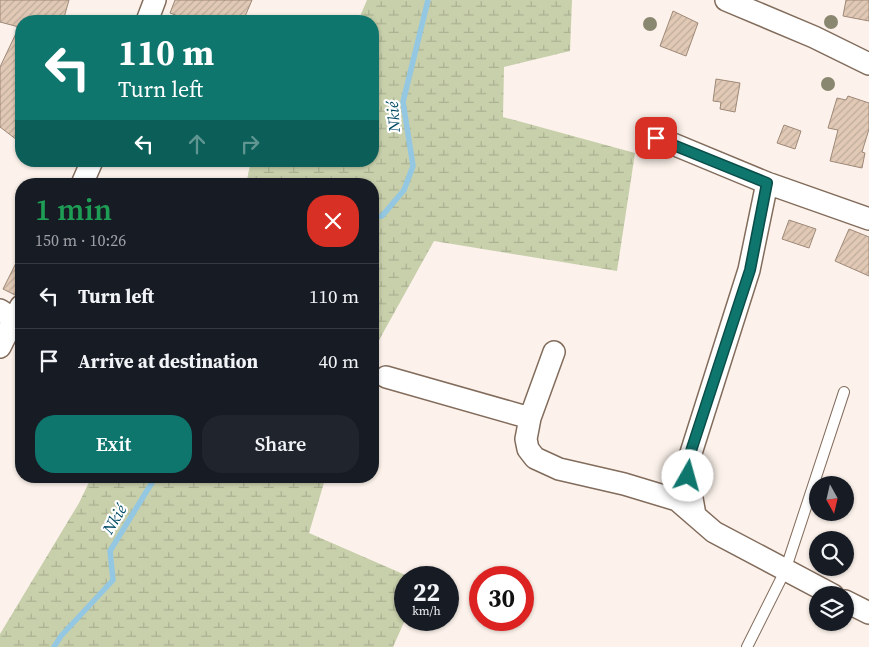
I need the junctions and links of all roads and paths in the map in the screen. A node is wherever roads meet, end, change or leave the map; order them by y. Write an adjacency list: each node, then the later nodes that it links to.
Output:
1 (155, 0): 3 (street)
2 (726, 0): 4 (street)
3 (149, 15)
4 (869, 64)
5 (656, 138): 6 (street)
6 (767, 183): 7 (street); 14 (street)
7 (869, 219)
8 (12, 312): 9 (street)
9 (0, 347)
10 (554, 352): 13 (street)
11 (386, 377): 13 (street)
12 (844, 392): 15 (lane)
13 (530, 418): 14 (street)
14 (695, 515): 15 (street)
15 (786, 571): 16 (street); 19 (lane)
16 (815, 586)
17 (854, 606): 18 (street)
18 (869, 613)
19 (747, 647)

